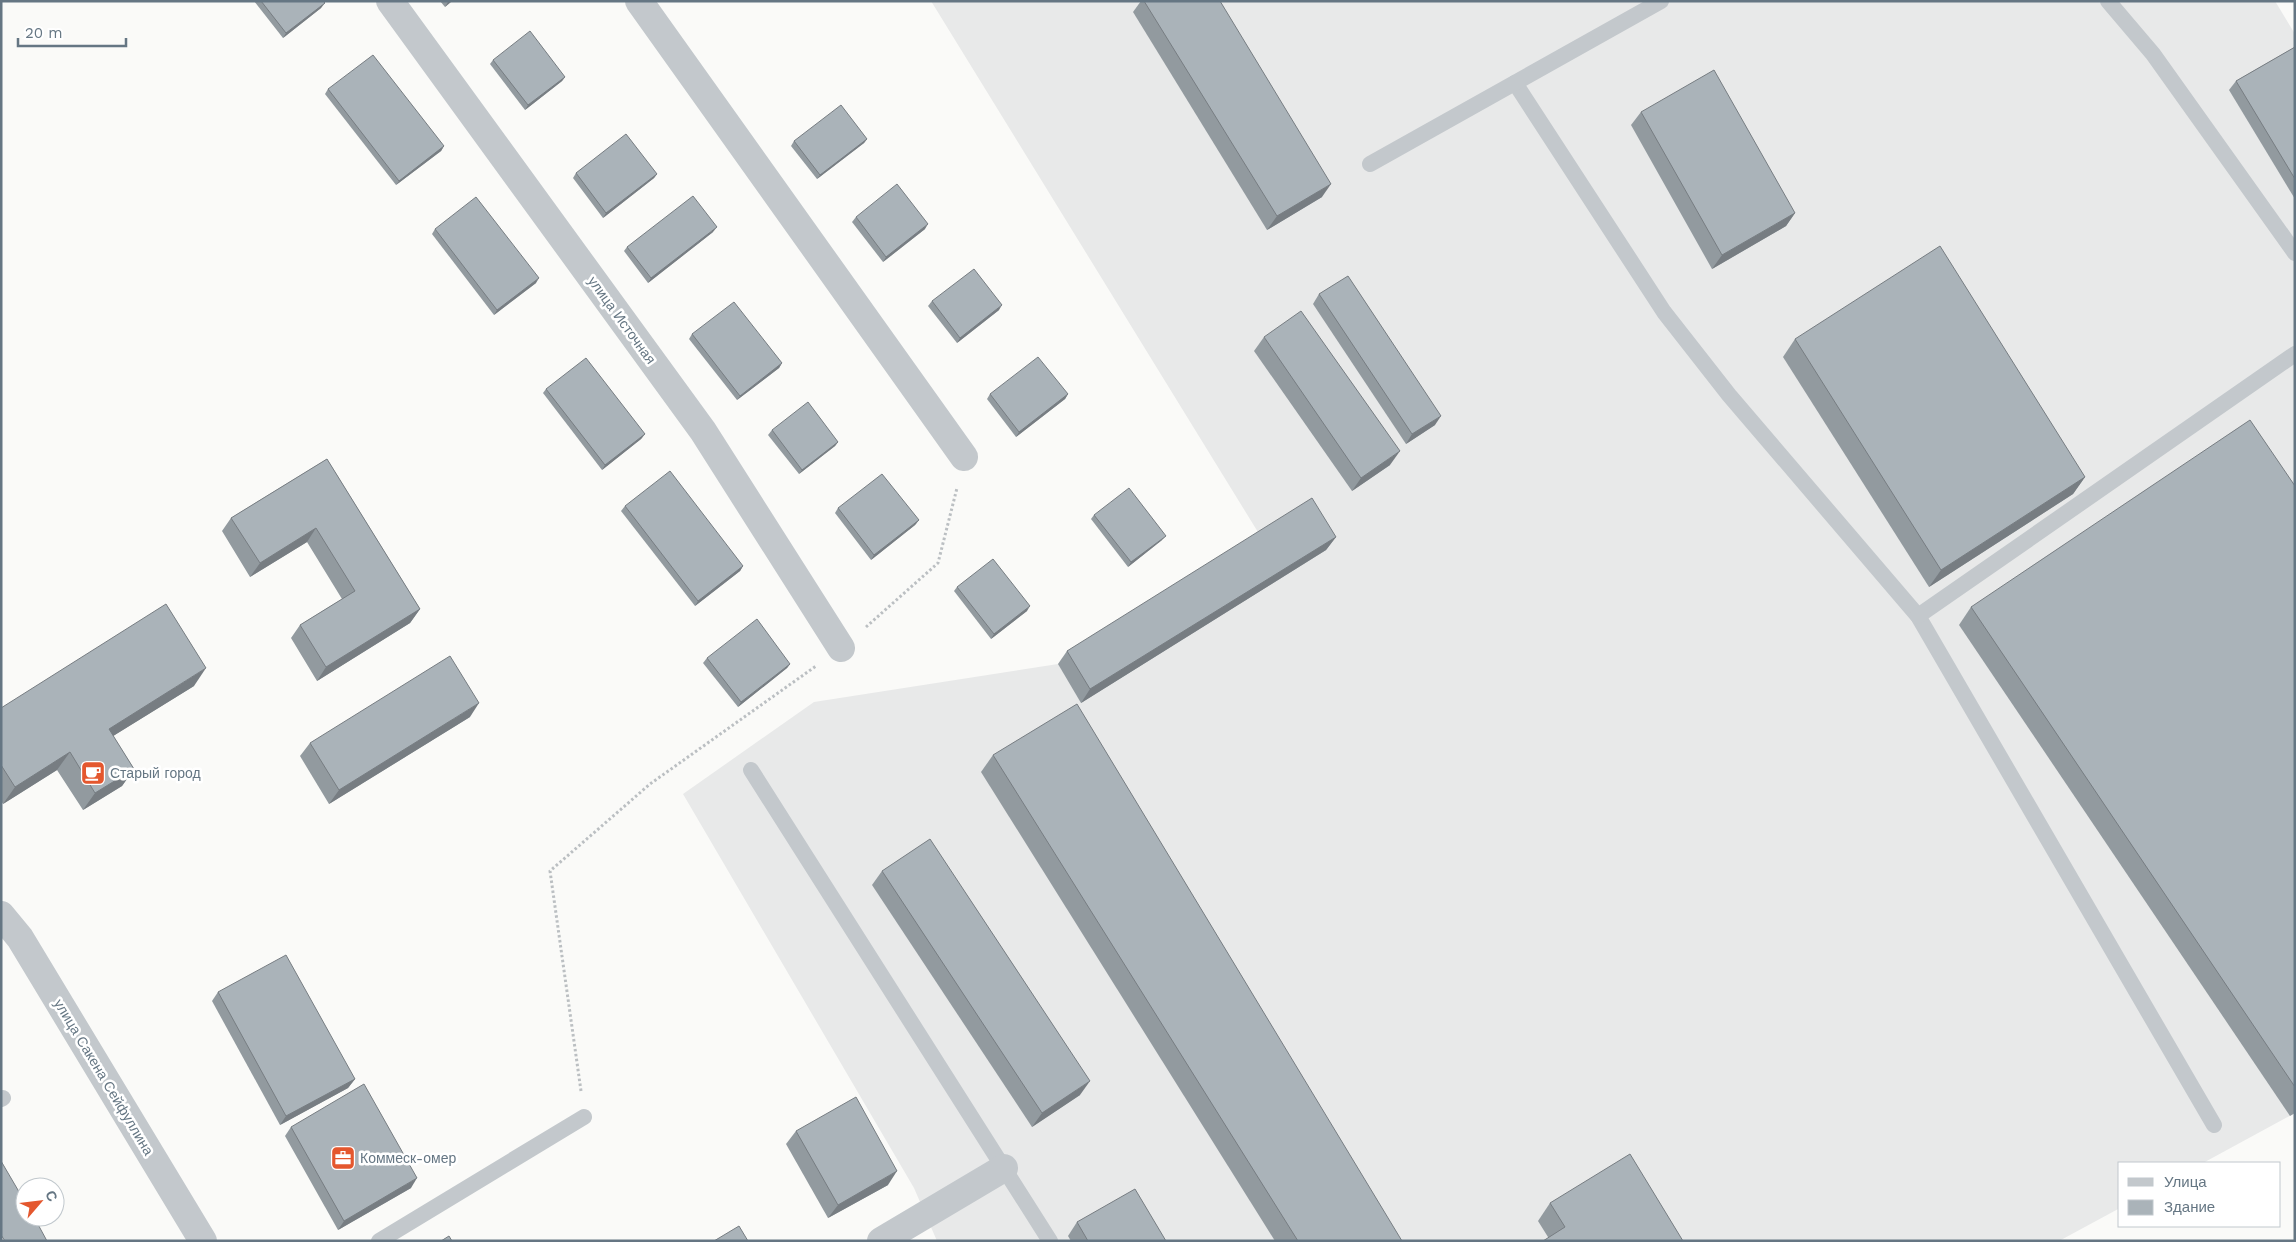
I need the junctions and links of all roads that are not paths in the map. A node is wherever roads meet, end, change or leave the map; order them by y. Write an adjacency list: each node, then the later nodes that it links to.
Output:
1 (390, 1): 11 (street, улица Источная)
2 (639, 1): 9 (street)
3 (1661, 1): 5 (lane)
4 (2108, 1): 7 (lane)
5 (1515, 83): 6 (lane); 10 (lane)
6 (1370, 164)
7 (2295, 253)
8 (2295, 354): 10 (lane)
9 (964, 457)
10 (1918, 616): 15 (lane)
11 (842, 648)
12 (751, 770): 16 (lane)
13 (1, 916): 17 (street, улица Сакена Сейфуллина)
14 (584, 1117): 18 (lane)
15 (2214, 1125)
16 (1004, 1168): 19 (street); 20 (lane)
17 (202, 1241)
18 (379, 1241)
19 (881, 1241)
20 (1050, 1241)

